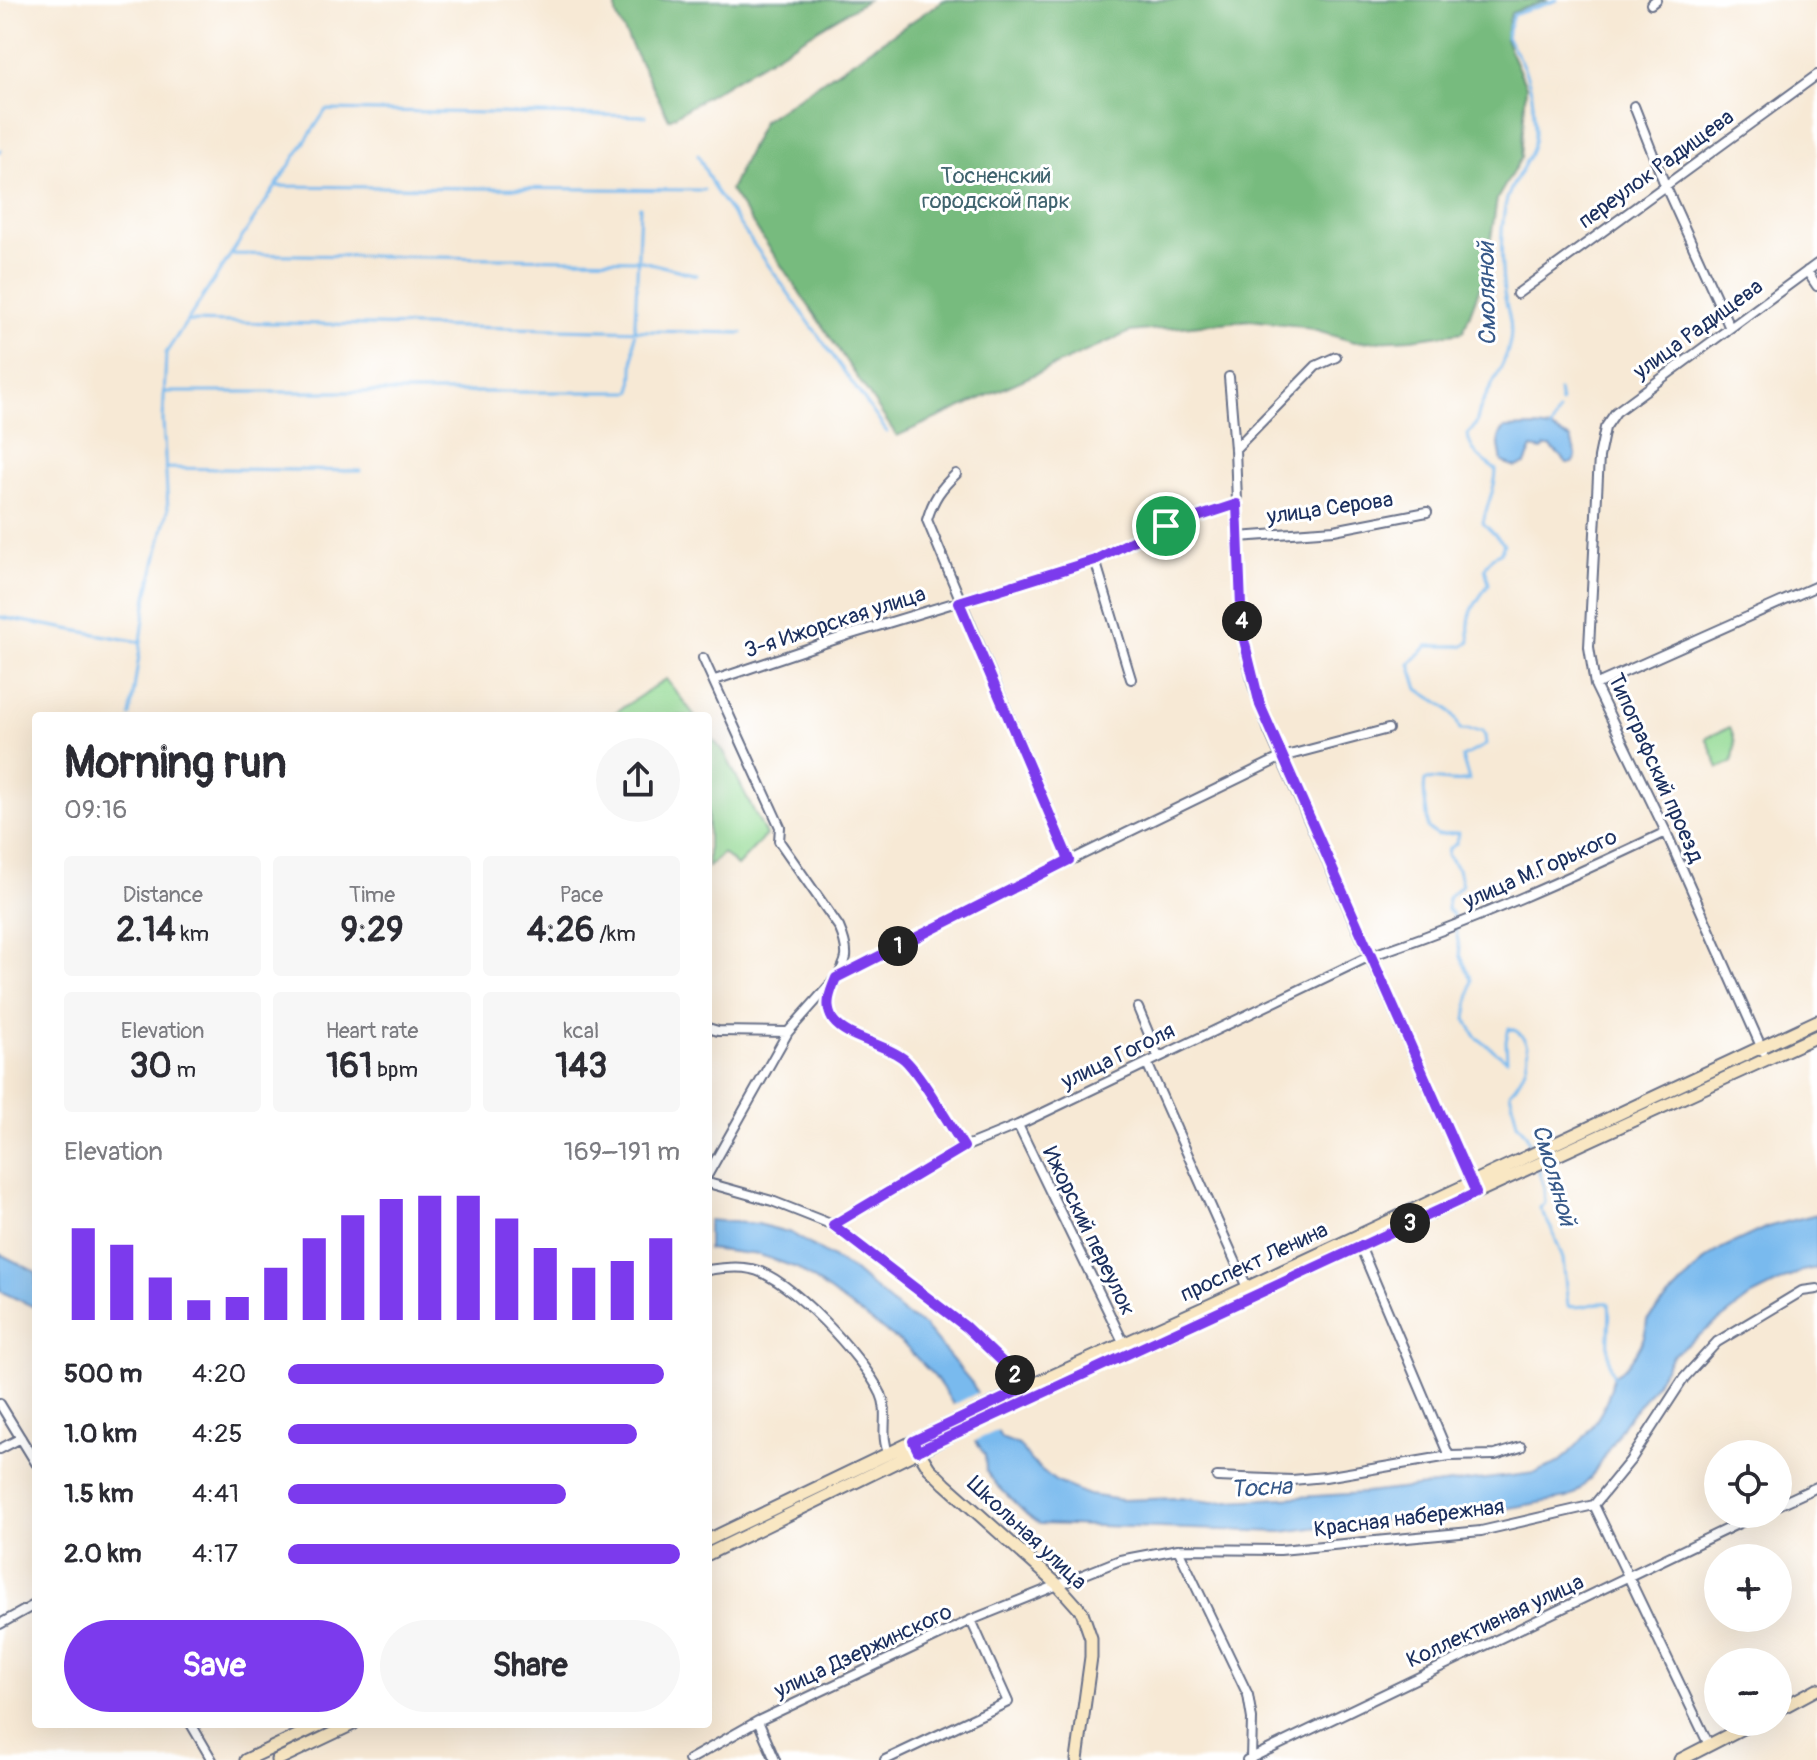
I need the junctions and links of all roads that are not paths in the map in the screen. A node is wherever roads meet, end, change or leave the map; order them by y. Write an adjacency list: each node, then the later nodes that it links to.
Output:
1 (1817, 75): 3 (street, переулок Радищева)
2 (1634, 106): 3 (street)
3 (1665, 185): 7 (street, переулок Радищева); 8 (street)
4 (1817, 264): 5 (street, улица Радищева)
5 (1807, 271): 6 (street); 8 (street, улица Радищева)
6 (1817, 286)
7 (1517, 294)
8 (1730, 328): 11 (street, улица Радищева)
9 (1336, 357): 12 (street)
10 (1229, 377): 12 (street)
11 (1605, 428): 23 (street, Типографский проезд)
12 (1235, 449): 14 (street)
13 (956, 474): 19 (street)
14 (1237, 504): 16 (street); 17 (street, 3-я Ижорская улица)
15 (1427, 512): 16 (street, улица Серова)
16 (1238, 537): 25 (street)
17 (1095, 560): 19 (street, 3-я Ижорская улица); 21 (street)
18 (1817, 586): 23 (street)
19 (959, 602): 22 (street, 3-я Ижорская улица); 27 (street)
20 (703, 658): 22 (street)
21 (1131, 679)
22 (715, 680): 30 (street)
23 (1595, 685): 26 (street, Типографский проезд)
24 (1388, 729): 25 (street)
25 (1282, 757): 27 (street); 29 (street)
26 (1666, 832): 28 (street, улица М.Горького); 36 (street, Типографский проезд)
27 (1069, 860): 30 (street)
28 (1428, 937): 29 (street, улица Гоголя)
29 (1370, 956): 37 (street, улица Гоголя); 45 (street)
30 (836, 978): 34 (street); 42 (street)
31 (1138, 1008): 37 (street)
32 (1817, 1021): 36 (main road, проспект Ленина)
33 (712, 1029): 34 (street)
34 (788, 1032): 43 (street)
35 (1817, 1036): 38 (main road, проспект Ленина)
36 (1762, 1047): 38 (street, Типографский проезд); 41 (main road, проспект Ленина)
37 (1158, 1056): 39 (street, улица Гоголя)
38 (1767, 1059): 41 (main road, проспект Ленина)
39 (1147, 1063): 40 (street, улица Гоголя); 50 (street)
40 (1018, 1125): 42 (street, улица Гоголя); 51 (street, Ижорский переулок)
41 (1566, 1146): 45 (main road, проспект Ленина)
42 (964, 1147): 46 (street, улица Гоголя)
43 (712, 1167)
44 (712, 1184): 46 (street)
45 (1473, 1188): 47 (main road, проспект Ленина); 50 (main road, проспект Ленина)
46 (833, 1225): 52 (street)
47 (1360, 1246): 50 (main road, проспект Ленина); 61 (street)
48 (712, 1270): 59 (street)
49 (1817, 1289): 65 (street)
50 (1249, 1292): 51 (main road, проспект Ленина)
51 (1126, 1348): 52 (main road, проспект Ленина); 53 (main road, проспект Ленина)
52 (1025, 1388): 53 (main road, проспект Ленина)
53 (1013, 1399): 56 (main road, проспект Ленина)
54 (0, 1404): 55 (street)
55 (21, 1438): 58 (street); 60 (street)
56 (916, 1446): 59 (main road, проспект Ленина); 69 (main road, проспект Ленина); 71 (main road, Школьная улица)
57 (1521, 1447): 61 (street)
58 (0, 1449)
59 (889, 1454): 67 (main road, проспект Ленина)
60 (32, 1455)
61 (1449, 1456): 62 (street)
62 (1217, 1477)
63 (1817, 1487): 64 (street)
64 (1792, 1499)
65 (1594, 1505): 68 (street, Красная набережная); 70 (street)
66 (1728, 1528): 70 (street, Коллективная улица)
67 (712, 1538)
68 (1178, 1549): 71 (street, Красная набережная); 84 (street)
69 (712, 1552)
70 (1629, 1578): 82 (street); 84 (street, Коллективная улица)
71 (1058, 1585): 73 (street, улица Дзержинского); 91 (main road, Школьная улица)
72 (32, 1606): 74 (street)
73 (971, 1620): 77 (street, улица Дзержинского); 90 (street)
74 (0, 1624)
75 (1817, 1689): 76 (main road)
76 (1792, 1702)
77 (758, 1721): 83 (street, улица Дзержинского); 89 (street)
78 (193, 1728): 85 (street)
79 (314, 1728): 86 (main road)
80 (345, 1728): 87 (main road)
81 (1727, 1736): 82 (main road)
82 (1709, 1745): 92 (main road)
83 (710, 1755): 88 (street, улица Дзержинского)
84 (1249, 1759)
85 (212, 1760)
86 (246, 1760)
87 (277, 1760)
88 (689, 1760)
89 (775, 1760)
90 (885, 1760)
91 (1077, 1760)
92 (1680, 1760)

